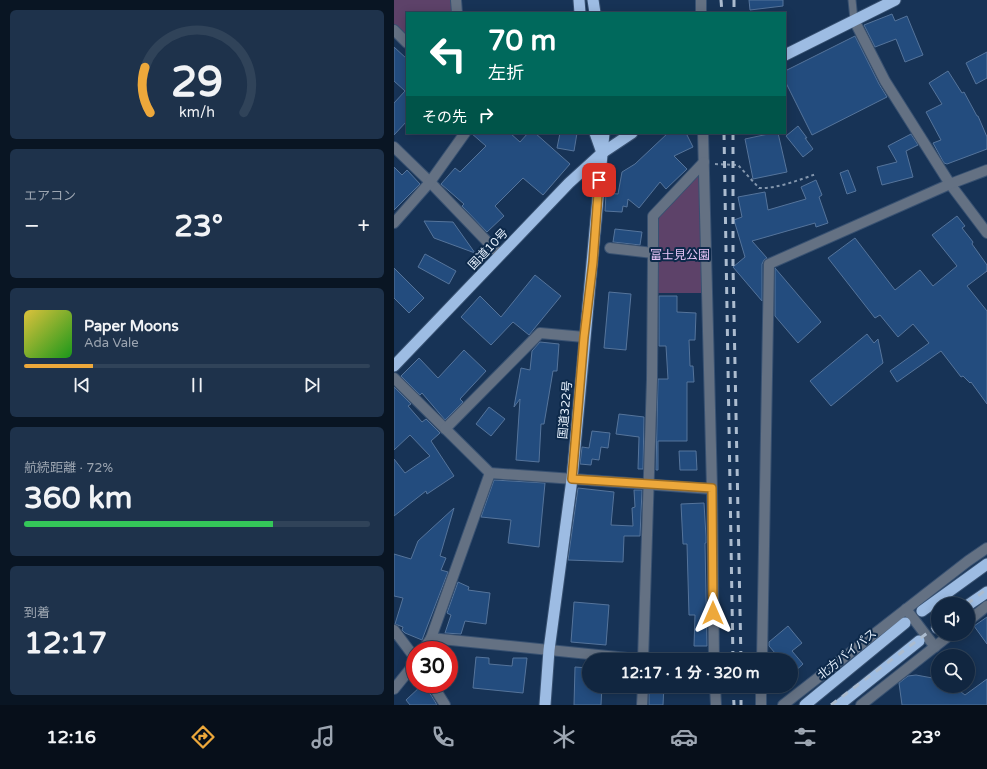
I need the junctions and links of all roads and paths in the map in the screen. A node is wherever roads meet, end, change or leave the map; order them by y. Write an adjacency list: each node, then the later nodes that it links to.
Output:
1 (456, 0): 7 (street)
2 (579, 0): 8 (highway)
3 (593, 0): 9 (highway)
4 (701, 0): 10 (street)
5 (852, 0): 11 (lane)
6 (895, 0): 11 (highway)
7 (457, 12)
8 (580, 12)
9 (595, 12)
10 (701, 12)
11 (854, 20): 14 (highway); 26 (street)
12 (394, 30): 13 (street)
13 (406, 42)
14 (786, 54)
15 (464, 134): 25 (street)
16 (595, 134): 21 (highway)
17 (604, 134): 21 (highway)
18 (630, 134): 21 (highway)
19 (703, 134): 22 (street)
20 (394, 147): 25 (street)
21 (602, 153): 31 (highway, 国道10号); 32 (highway, 国道322号)
22 (704, 162): 24 (path); 30 (street); 39 (street)
23 (987, 170): 26 (street)
24 (816, 174)
25 (430, 182): 27 (street); 31 (street)
26 (950, 184): 28 (street); 59 (street)
27 (394, 223)
28 (987, 233)
29 (610, 248): 30 (street)
30 (653, 253): 38 (street)
31 (500, 255): 33 (highway, 国道10号)
32 (584, 337): 35 (street); 37 (highway, 国道322号)
33 (394, 366)
34 (394, 378): 35 (street)
35 (445, 429): 36 (street)
36 (490, 473): 37 (street); 50 (street)
37 (572, 479): 38 (street); 56 (highway, 国道322号)
38 (648, 484): 39 (street); 57 (street)
39 (712, 488): 58 (street)
40 (987, 548): 45 (street)
41 (987, 564): 46 (highway)
42 (987, 592): 43 (highway)
43 (975, 600)
44 (987, 606): 47 (street)
45 (906, 609): 55 (street); 72 (street)
46 (922, 611)
47 (975, 615)
48 (906, 623): 73 (highway, 北方バイパス)
49 (394, 630): 54 (street)
50 (431, 638): 51 (street); 56 (street)
51 (429, 641)
52 (919, 641): 74 (highway)
53 (942, 641): 55 (street)
54 (406, 646)
55 (935, 647): 75 (street)
56 (549, 650): 60 (street); 68 (highway, 国道322号)
57 (643, 653)
58 (714, 653)
59 (762, 653)
60 (582, 654)
61 (406, 674): 62 (street)
62 (394, 689)
63 (437, 693): 67 (street)
64 (643, 693): 69 (street)
65 (715, 693): 70 (street)
66 (761, 693): 71 (street)
67 (444, 705)
68 (545, 705)
69 (642, 705)
70 (716, 705)
71 (761, 705)
72 (783, 705)
73 (805, 705)
74 (840, 705)
75 (861, 705)

